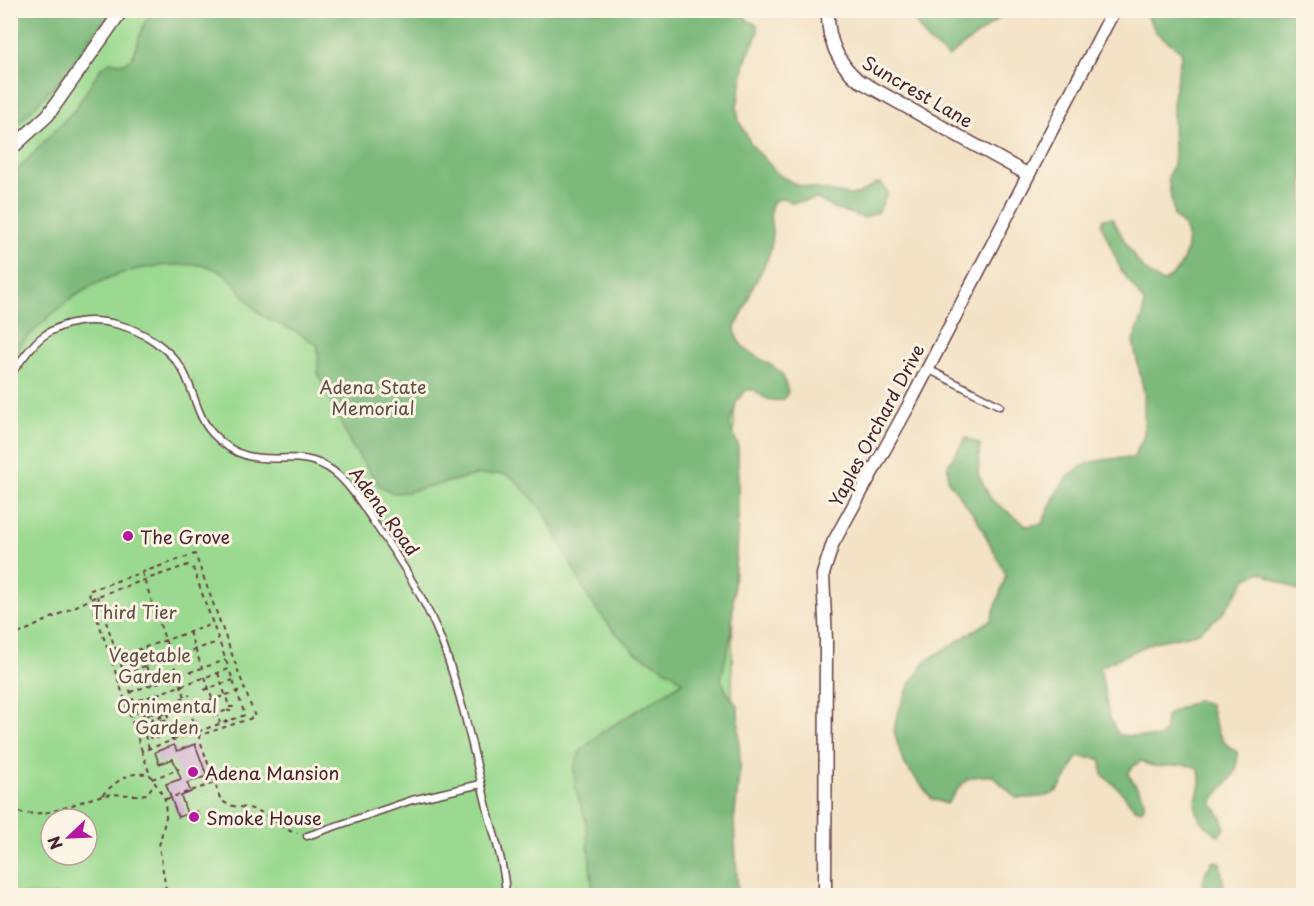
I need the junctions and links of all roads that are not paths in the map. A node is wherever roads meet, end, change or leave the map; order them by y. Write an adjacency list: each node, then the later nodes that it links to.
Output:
1 (122, 10): 4 (street)
2 (828, 10): 5 (street, Suncrest Lane)
3 (1114, 10): 5 (street, Yaples Orchard Drive)
4 (10, 150)
5 (1027, 174): 6 (street, Yaples Orchard Drive)
6 (928, 368): 8 (lane); 12 (street, Yaples Orchard Drive)
7 (10, 375): 9 (lane, Adena Road)
8 (1000, 406)
9 (481, 784): 10 (lane); 11 (lane, Adena Road)
10 (307, 836)
11 (506, 896)
12 (825, 896)

